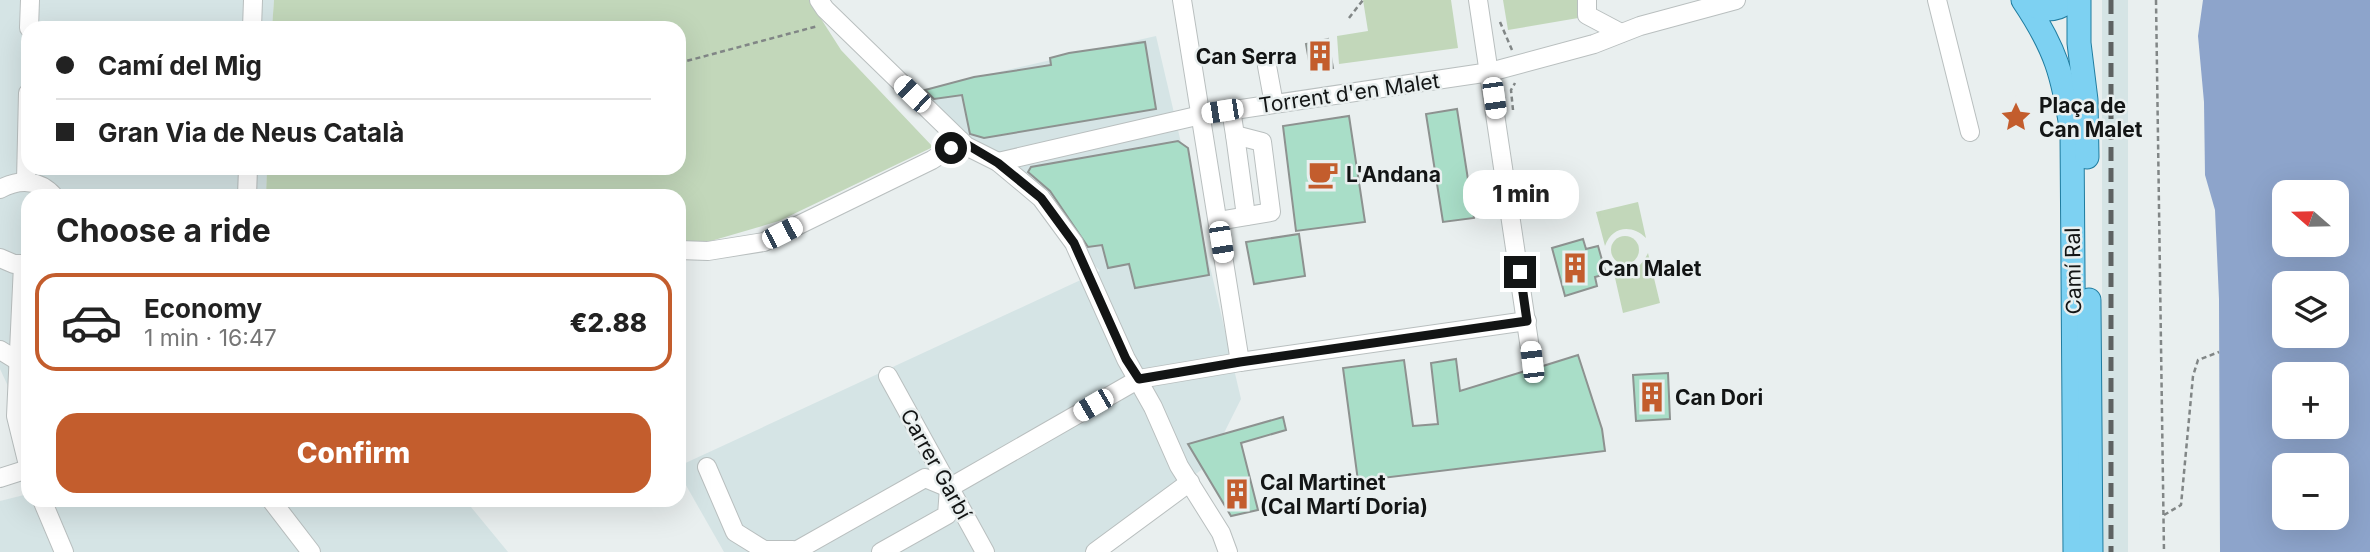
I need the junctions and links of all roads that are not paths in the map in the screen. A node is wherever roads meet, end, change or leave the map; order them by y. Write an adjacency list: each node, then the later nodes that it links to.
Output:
1 (30, 0): 12 (street)
2 (253, 0): 13 (street)
3 (819, 0): 22 (street)
4 (1182, 0): 19 (street)
5 (1478, 0): 16 (street)
6 (1587, 0): 14 (street)
7 (1736, 0): 14 (street, Torrent d'en Malet)
8 (1937, 0): 20 (street)
9 (2024, 0): 10 (main road); 58 (main road, Camí Ral)
10 (2072, 0)
11 (2079, 0): 50 (main road, Camí Ral)
12 (29, 21)
13 (252, 21)
14 (1621, 33): 16 (street, Torrent d'en Malet)
15 (1267, 66): 17 (street)
16 (1490, 72): 17 (street, Torrent d'en Malet); 34 (street)
17 (1274, 104): 18 (street, Torrent d'en Malet)
18 (1231, 110): 19 (street, Torrent d'en Malet); 21 (street)
19 (1201, 115): 23 (street, Torrent d'en Malet); 30 (street)
20 (1970, 132)
21 (1236, 135): 25 (street); 27 (street)
22 (961, 141): 23 (street); 31 (street)
23 (998, 163): 41 (street)
24 (26, 175): 26 (street)
25 (1267, 176): 27 (street); 27 (street); 27 (street)
26 (26, 181): 28 (street); 29 (street)
27 (1242, 187): 30 (street)
28 (0, 188)
29 (46, 189)
30 (1218, 221): 38 (street)
31 (686, 250)
32 (0, 258): 33 (street)
33 (21, 264)
34 (1527, 321): 38 (street); 39 (street)
35 (21, 325): 37 (street)
36 (0, 349): 37 (street)
37 (18, 361): 42 (street)
38 (1240, 362): 41 (street)
39 (1532, 362)
40 (888, 376): 47 (street, Carrer Garbí)
41 (1139, 379): 46 (street); 47 (street)
42 (21, 437)
43 (707, 467): 51 (street)
44 (21, 470): 45 (street)
45 (0, 478)
46 (1190, 482): 56 (street); 57 (street)
47 (949, 488): 51 (street); 54 (street); 55 (street, Carrer Garbí)
48 (45, 507): 52 (street)
49 (276, 507): 53 (street)
50 (2091, 544)
51 (794, 551)
52 (64, 552)
53 (311, 552)
54 (881, 552)
55 (985, 552)
56 (1095, 552)
57 (1228, 552)
58 (2075, 552)

